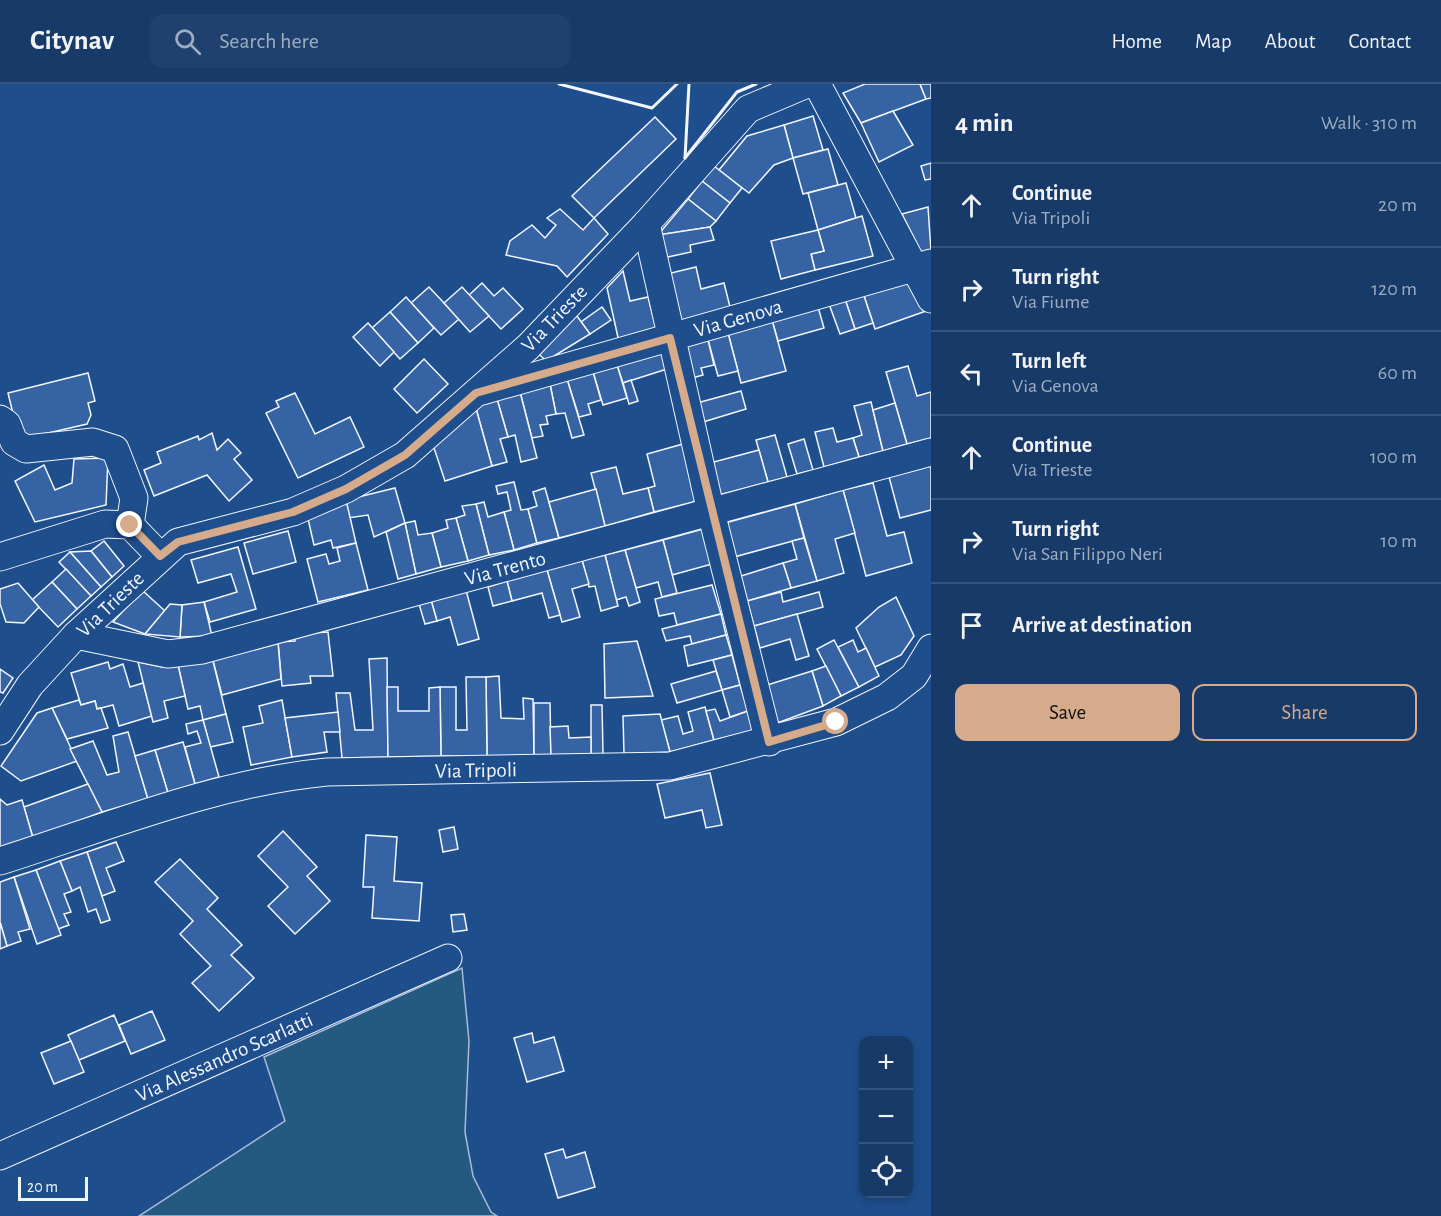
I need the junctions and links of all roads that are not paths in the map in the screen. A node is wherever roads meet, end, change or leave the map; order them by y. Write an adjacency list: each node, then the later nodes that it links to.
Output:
1 (807, 84): 3 (street, Via Trieste)
2 (817, 84): 4 (street)
3 (646, 224): 6 (street); 7 (street, Via Trieste)
4 (923, 265): 5 (street); 6 (street, Via Genova)
5 (931, 299)
6 (670, 338): 7 (street, Via Genova); 10 (street)
7 (476, 393): 12 (street, Via Trieste)
8 (0, 419): 11 (street)
9 (931, 452): 10 (street, Via Trento)
10 (711, 512): 14 (street, Via Trento); 17 (street)
11 (130, 525): 12 (street); 13 (street)
12 (160, 556): 14 (street, Via Trieste)
13 (0, 557)
14 (76, 635): 16 (street, Via Trieste)
15 (931, 648): 17 (street, Via Tripoli)
16 (0, 731)
17 (769, 742): 18 (street, Via Tripoli)
18 (0, 861)
19 (448, 958): 20 (street, Via Alessandro Scarlatti)
20 (0, 1156)

